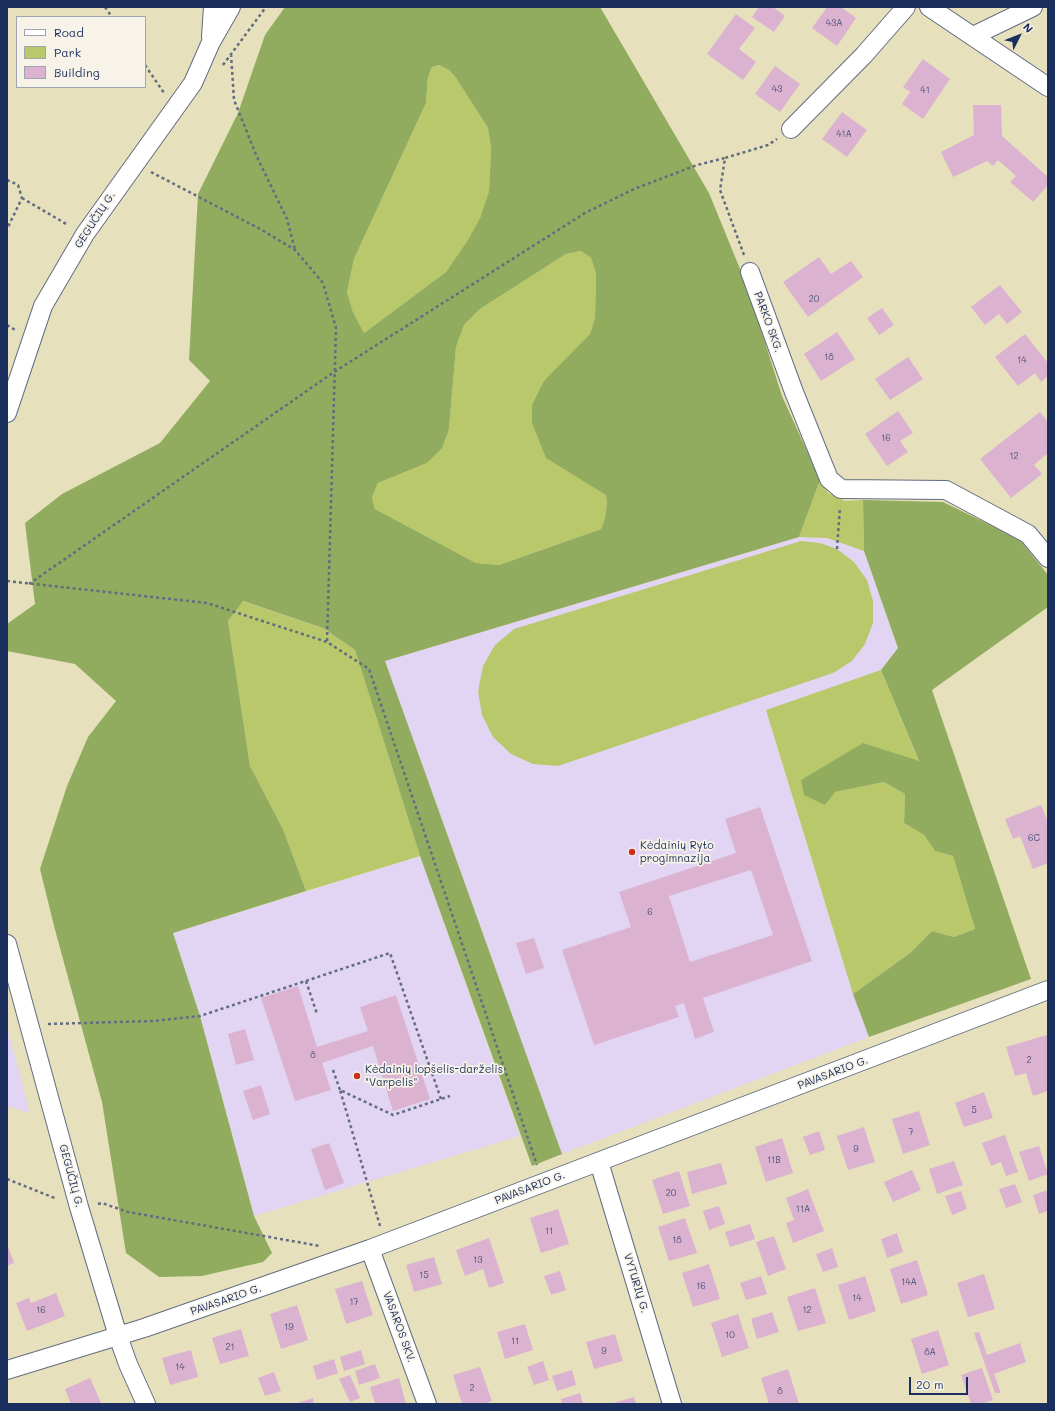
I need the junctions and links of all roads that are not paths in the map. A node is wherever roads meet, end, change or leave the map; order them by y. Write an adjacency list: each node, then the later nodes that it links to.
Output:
1 (213, 7): 7 (street)
2 (231, 7): 7 (street)
3 (906, 7): 9 (street)
4 (929, 7): 6 (street)
5 (1033, 7): 6 (street)
6 (973, 36): 8 (street)
7 (211, 42): 11 (street, GEGUČIŲ G.)
8 (1048, 87)
9 (791, 129)
10 (750, 272): 12 (street, PARKO SKG.)
11 (7, 413)
12 (1048, 558)
13 (7, 944): 17 (street, GEGUČIŲ G.)
14 (1048, 991): 15 (street, PAVASARIO G.)
15 (599, 1162): 16 (street, PAVASARIO G.); 21 (street, VYTURIŲ G.)
16 (378, 1247): 17 (street, PAVASARIO G.); 20 (street, VASAROS SKV.)
17 (118, 1336): 18 (street, PAVASARIO G.); 19 (street, GEGUČIŲ G.)
18 (7, 1370)
19 (146, 1404)
20 (427, 1404)
21 (672, 1404)

